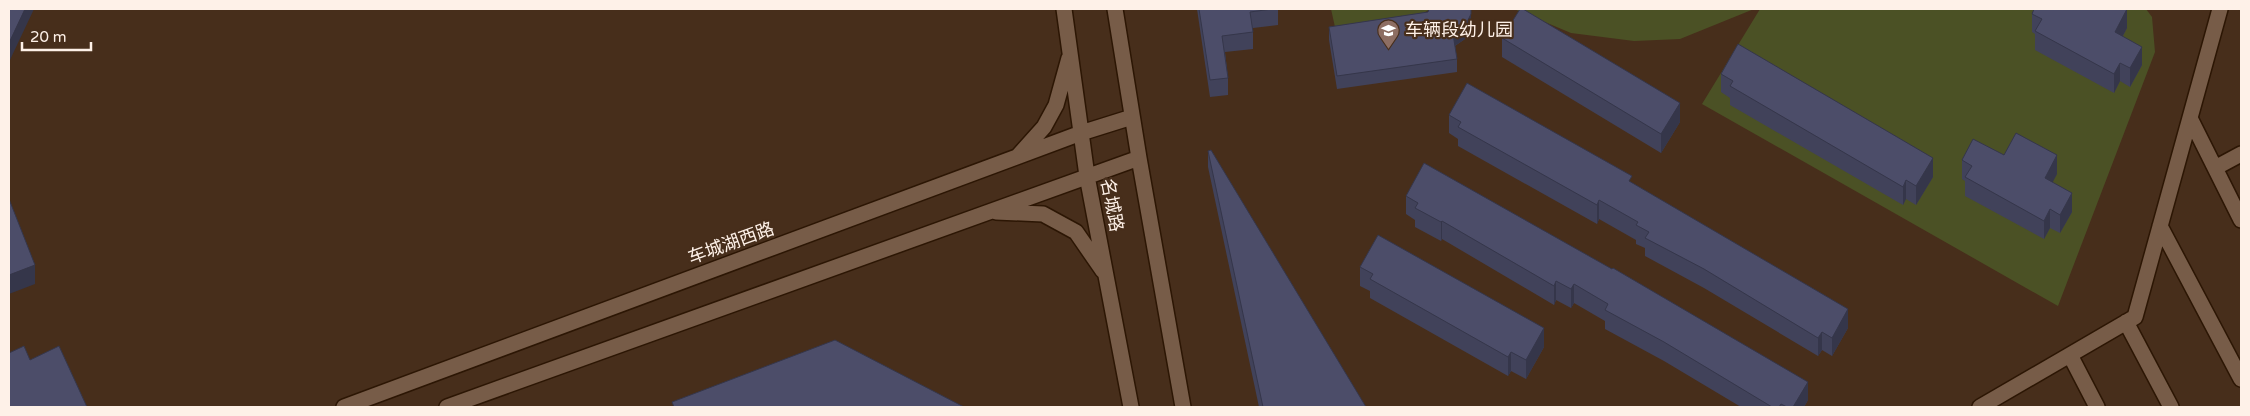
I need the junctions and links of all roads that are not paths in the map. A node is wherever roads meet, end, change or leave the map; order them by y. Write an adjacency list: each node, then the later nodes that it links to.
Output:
1 (1064, 9): 4 (street, 名城路)
2 (1115, 9): 5 (street, 名城路)
3 (2220, 9): 6 (street)
4 (1070, 52): 7 (street, 名城路); 9 (street)
5 (1132, 117): 7 (street, 车城湖西路); 10 (street, 名城路)
6 (2190, 118): 11 (street); 15 (street)
7 (1082, 133): 9 (street, 车城湖西路); 12 (street, 名城路)
8 (2241, 154): 11 (street)
9 (1017, 157): 20 (street, 车城湖西路)
10 (1139, 158): 12 (street); 23 (street, 名城路)
11 (2215, 168): 14 (street)
12 (1087, 176): 13 (street); 16 (street, 名城路)
13 (987, 212): 16 (street); 21 (street)
14 (2241, 220)
15 (2160, 226): 17 (street); 19 (street)
16 (1107, 276): 22 (street, 名城路)
17 (2126, 322): 18 (street); 26 (street)
18 (2070, 355): 24 (street); 25 (street)
19 (2241, 379)
20 (344, 407)
21 (447, 407)
22 (1132, 407)
23 (1182, 407)
24 (1980, 407)
25 (2097, 407)
26 (2172, 407)

